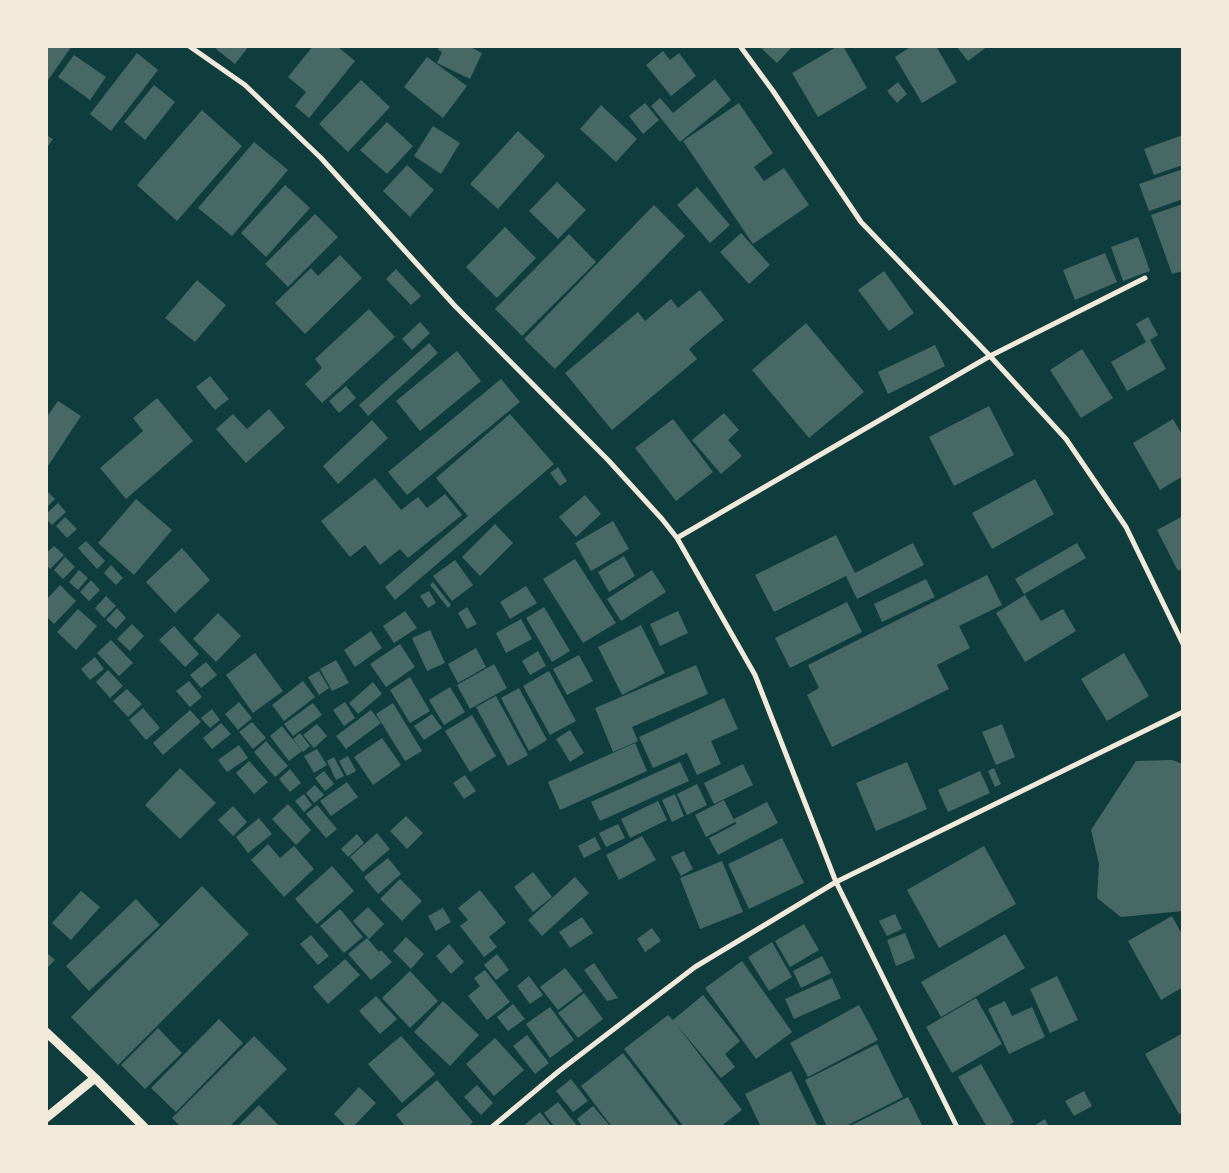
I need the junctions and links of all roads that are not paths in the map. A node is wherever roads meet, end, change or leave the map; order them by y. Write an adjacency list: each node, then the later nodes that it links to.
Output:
1 (189, 46): 5 (street)
2 (740, 46): 4 (street)
3 (1144, 278): 4 (street)
4 (990, 356): 5 (street); 6 (street)
5 (677, 538): 8 (street)
6 (1183, 644)
7 (1183, 712): 8 (street)
8 (836, 882): 13 (street); 14 (street)
9 (46, 1032): 10 (street)
10 (95, 1078): 11 (street); 12 (street)
11 (46, 1118)
12 (144, 1127)
13 (492, 1127)
14 (957, 1127)

